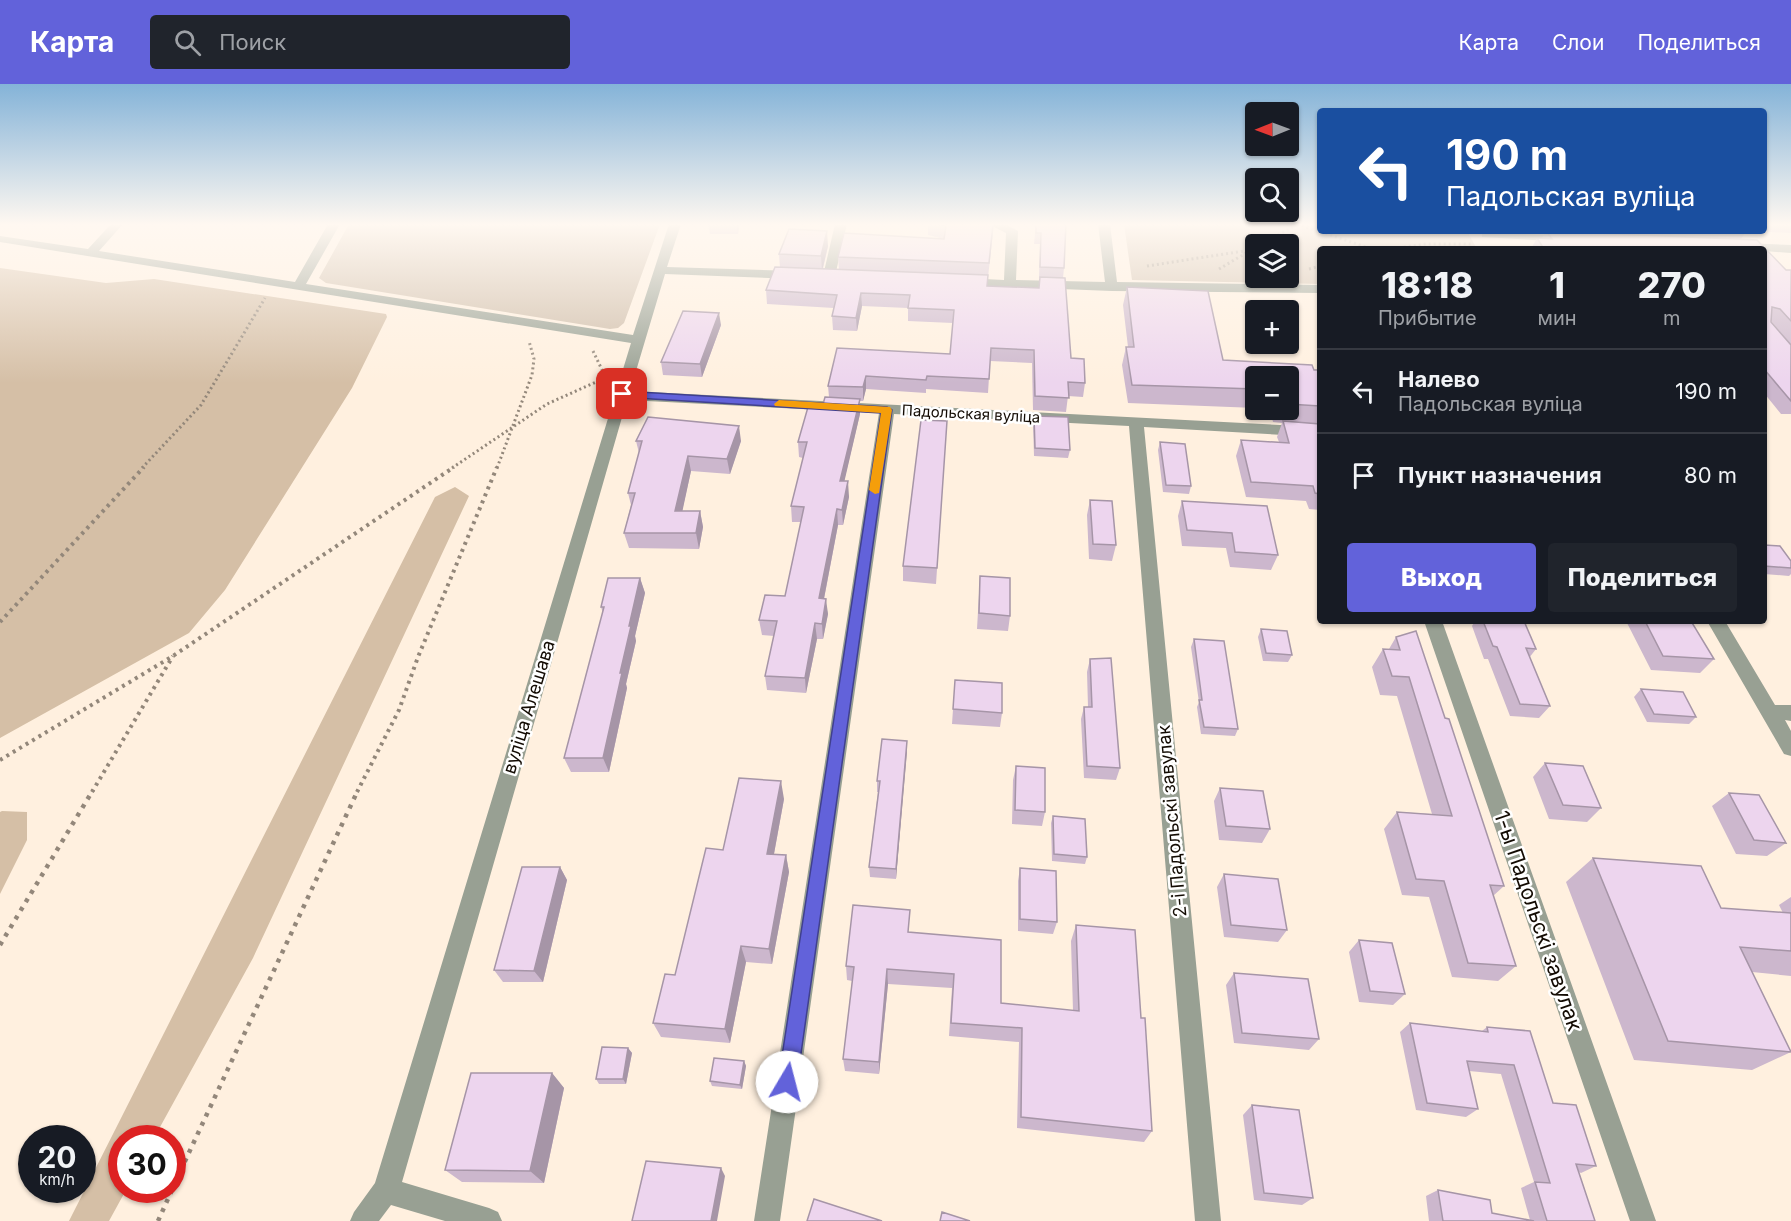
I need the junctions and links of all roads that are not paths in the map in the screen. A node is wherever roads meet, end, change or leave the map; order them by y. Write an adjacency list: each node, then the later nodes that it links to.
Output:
1 (247, 277): 8 (street)
2 (304, 277): 8 (street)
3 (658, 277): 11 (street, вуліца Алешава)
4 (1010, 277): 7 (street)
5 (1111, 277): 9 (street)
6 (953, 281): 7 (street)
7 (1010, 284): 9 (street)
8 (299, 285): 11 (street)
9 (1112, 286): 10 (street)
10 (1317, 289)
11 (638, 340): 12 (street, вуліца Алешава)
12 (622, 394): 13 (street, Падольская вуліца); 21 (street, вуліца Алешава)
13 (887, 410): 14 (street, Падольская вуліца); 24 (street)
14 (1136, 421): 15 (street, Падольская вуліца); 25 (street, 2-і Падольскі завулак)
15 (1317, 432)
16 (1434, 624): 26 (street, 1-ы Падольскі завулак)
17 (1718, 624): 18 (street)
18 (1769, 712): 19 (street); 20 (street)
19 (1791, 713)
20 (1791, 748)
21 (386, 1190): 22 (street); 23 (street)
22 (363, 1221)
23 (489, 1221)
24 (766, 1221)
25 (1208, 1221)
26 (1643, 1221)

